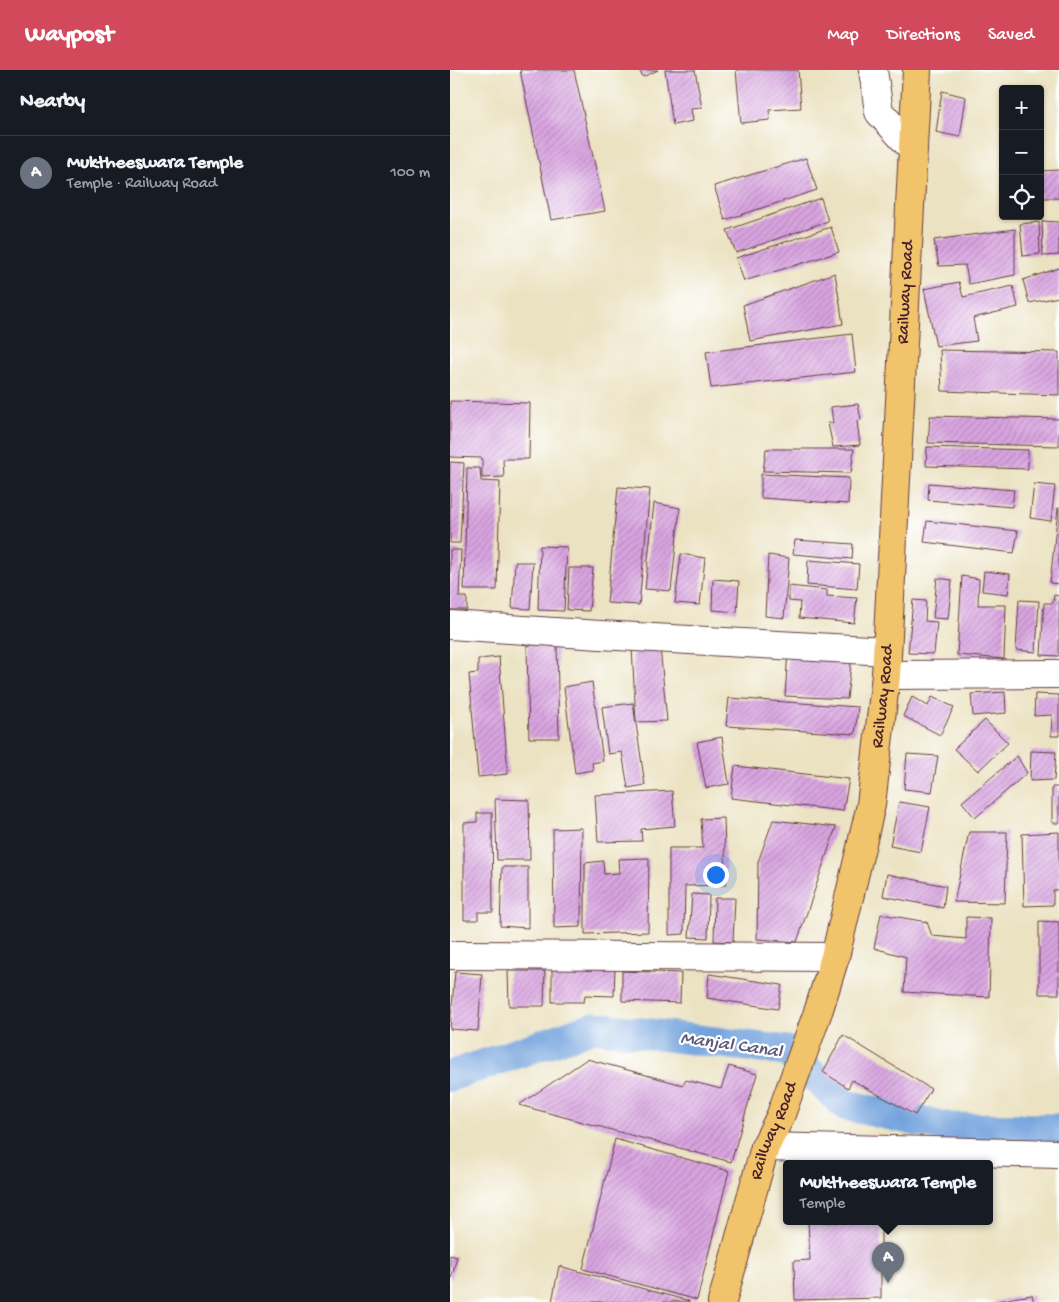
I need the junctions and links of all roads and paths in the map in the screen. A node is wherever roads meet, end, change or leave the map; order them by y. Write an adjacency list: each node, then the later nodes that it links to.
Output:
1 (873, 70): 3 (street)
2 (918, 70): 3 (main road, Railway Road)
3 (913, 149): 5 (main road, Railway Road)
4 (450, 625): 5 (street)
5 (886, 663): 6 (street); 8 (main road, Railway Road)
6 (1059, 674)
7 (450, 954): 8 (street)
8 (835, 957): 9 (main road, Railway Road)
9 (765, 1147): 10 (street); 11 (main road, Railway Road)
10 (1059, 1154)
11 (722, 1302)

